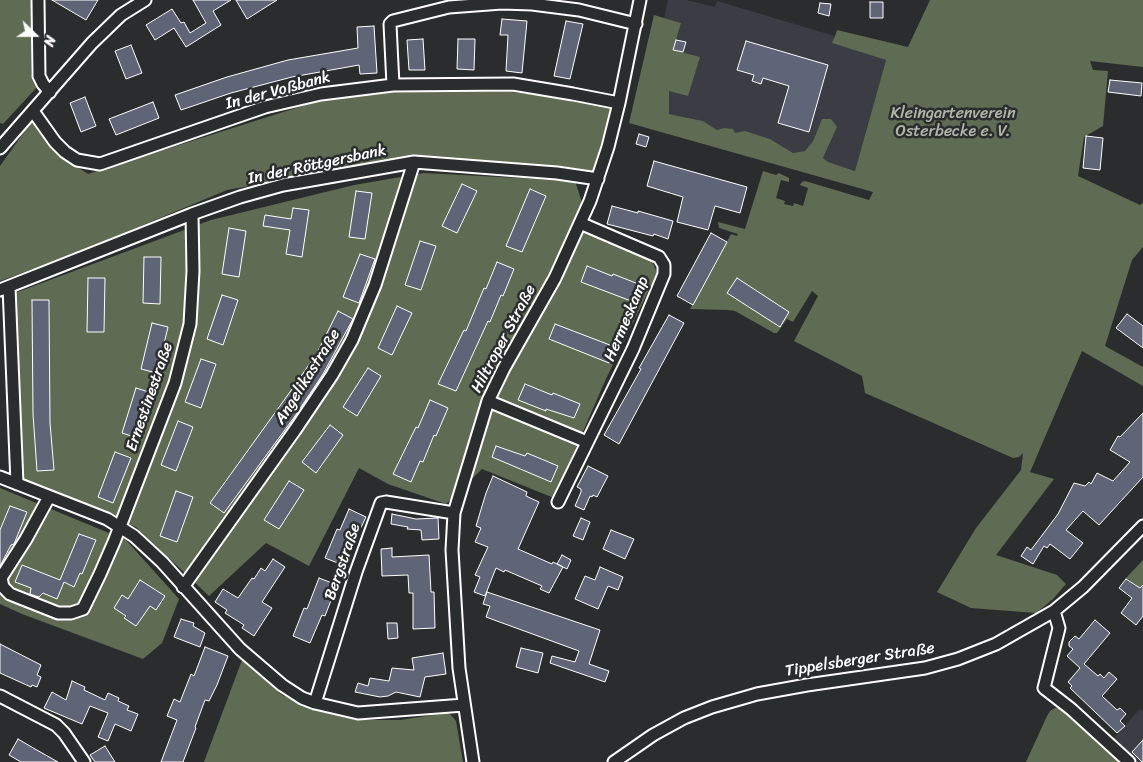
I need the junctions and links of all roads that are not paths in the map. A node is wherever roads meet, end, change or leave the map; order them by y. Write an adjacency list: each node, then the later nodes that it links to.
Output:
1 (38, 0): 6 (street)
2 (145, 0): 6 (street)
3 (640, 0): 4 (street, Hiltroper Straße)
4 (636, 24): 5 (street); 7 (street, Hiltroper Straße)
5 (393, 84): 7 (street, In der Voßbank); 8 (street, In der Voßbank)
6 (50, 92): 8 (street)
7 (619, 103): 11 (street, Hiltroper Straße)
8 (33, 111): 9 (street)
9 (0, 148)
10 (414, 162): 11 (street, In der Röttgersbank); 12 (street, In der Röttgersbank); 24 (street, Angelikastraße)
11 (598, 179): 13 (street, Hiltroper Straße)
12 (192, 214): 14 (street, In der Röttgersbank); 22 (street, Ernestinestraße)
13 (580, 223): 15 (street, Hiltroper Straße); 16 (street, Hermeskamp)
14 (4, 288): 18 (street)
15 (488, 402): 16 (street); 21 (street, Hiltroper Straße)
16 (587, 442): 20 (street, Hermeskamp)
17 (0, 477): 18 (street)
18 (17, 484): 19 (street)
19 (48, 497): 22 (street); 22 (street)
20 (558, 502)
21 (454, 513): 27 (street, Bergstraße); 28 (street, Hiltroper Straße)
22 (120, 526): 24 (street)
23 (1143, 526): 25 (street, Tippelsberger Straße)
24 (184, 587): 27 (street)
25 (1054, 611): 31 (street, Tippelsberger Straße); 32 (street)
26 (0, 696): 29 (street)
27 (315, 703): 28 (street)
28 (464, 705): 30 (street, Hiltroper Straße)
29 (84, 762)
30 (473, 762)
31 (614, 762)
32 (1130, 762)

